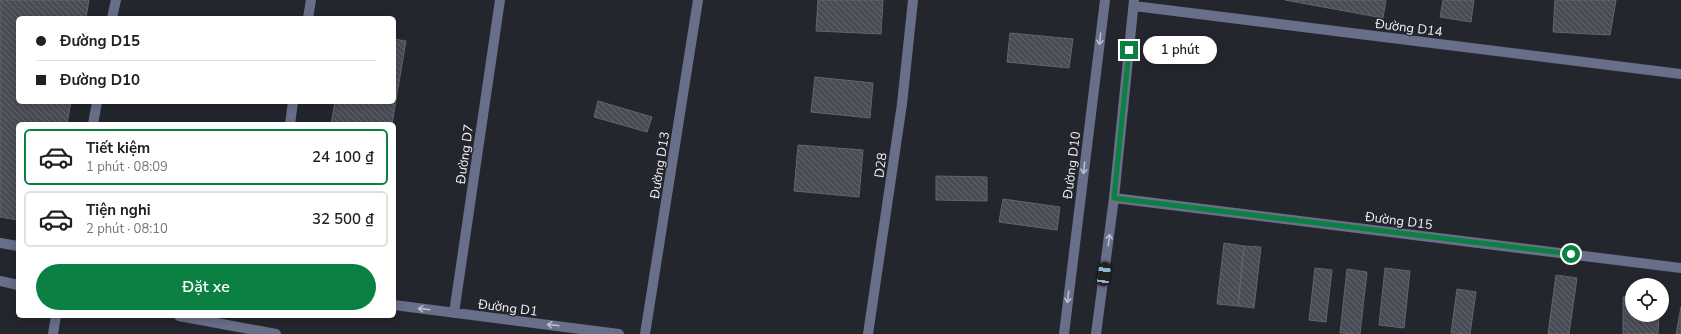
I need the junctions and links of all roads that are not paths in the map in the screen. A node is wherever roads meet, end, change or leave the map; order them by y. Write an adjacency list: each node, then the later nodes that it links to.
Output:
1 (116, 0): 8 (street)
2 (311, 0): 9 (street)
3 (500, 0): 22 (street, Đường D7)
4 (698, 0): 29 (street, Đường D13)
5 (913, 0): 30 (street, D28)
6 (1105, 0): 31 (street, Đường D10, one-way to 31)
7 (1134, 3): 10 (street, Đường D14); 15 (street)
8 (112, 16)
9 (308, 16)
10 (1681, 74)
11 (97, 104): 13 (street)
12 (294, 104): 14 (street)
13 (93, 122)
14 (290, 122)
15 (1114, 198): 18 (street, Đường D15); 32 (street, one-way to 15)
16 (0, 243): 17 (street)
17 (16, 246)
18 (1681, 268)
19 (0, 281): 20 (street)
20 (16, 284)
21 (396, 305): 22 (street, Đường D1, one-way to 21)
22 (454, 313): 28 (street, Đường D1, one-way to 22)
23 (56, 318): 26 (street)
24 (189, 318): 25 (street)
25 (256, 332): 27 (street)
26 (53, 334)
27 (276, 334)
28 (619, 334)
29 (645, 334)
30 (868, 334)
31 (1064, 334)
32 (1096, 334)

